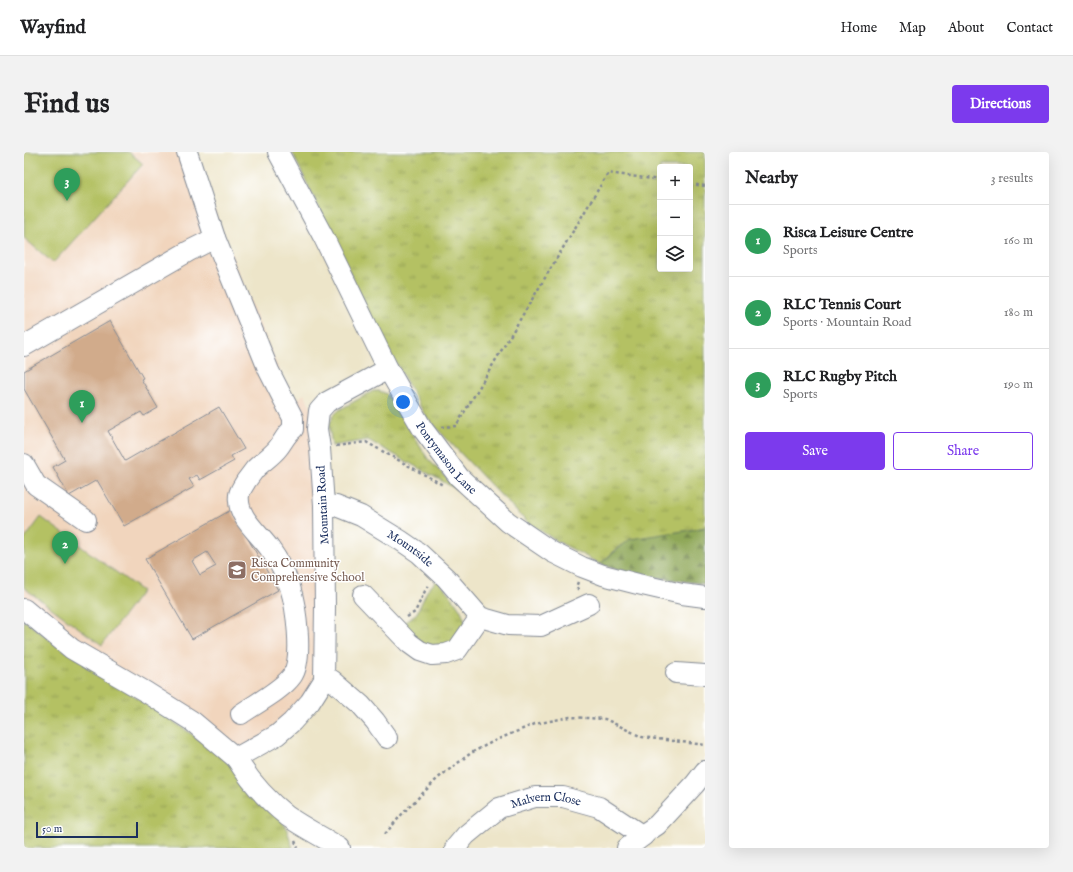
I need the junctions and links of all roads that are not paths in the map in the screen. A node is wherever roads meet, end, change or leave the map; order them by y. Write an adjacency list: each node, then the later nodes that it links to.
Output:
1 (187, 152): 3 (street)
2 (278, 152): 5 (street, Pontymason Lane)
3 (215, 238): 4 (street); 17 (street)
4 (24, 346)
5 (388, 369): 7 (street, Mountain Road); 9 (street, Pontymason Lane)
6 (24, 464): 8 (street)
7 (324, 505): 13 (street, Mountside); 16 (street, Mountain Road)
8 (86, 520)
9 (705, 597)
10 (576, 604): 13 (street)
11 (367, 606): 13 (street)
12 (24, 609): 19 (street)
13 (480, 617)
14 (676, 673): 15 (street)
15 (705, 675)
16 (324, 680): 18 (street); 19 (street)
17 (241, 714)
18 (387, 738)
19 (236, 758): 22 (street)
20 (702, 782): 21 (street)
21 (643, 836): 23 (street, Malvern Close); 24 (street)
22 (340, 848)
23 (455, 848)
24 (627, 848)

